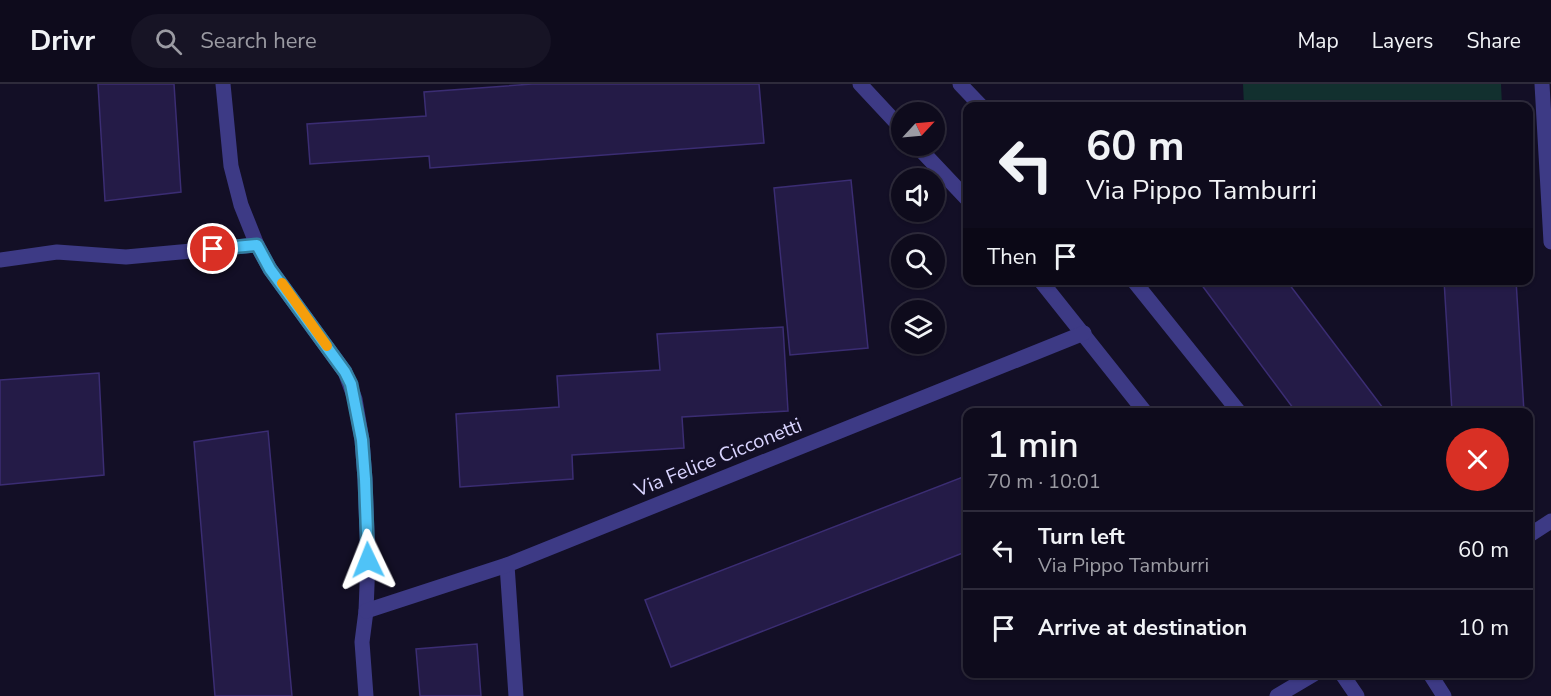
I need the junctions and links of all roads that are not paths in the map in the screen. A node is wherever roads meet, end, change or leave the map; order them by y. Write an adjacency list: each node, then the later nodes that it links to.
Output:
1 (223, 84): 10 (street)
2 (860, 84): 6 (street)
3 (960, 84): 5 (street)
4 (1542, 84): 9 (street)
5 (977, 102)
6 (891, 117)
7 (926, 156): 8 (street)
8 (963, 195)
9 (1551, 242)
10 (257, 245): 11 (street); 20 (street)
11 (0, 260)
12 (1044, 285): 14 (street)
13 (1137, 285): 16 (street)
14 (1084, 333): 15 (street); 19 (street, Via Felice Cicconetti)
15 (1142, 408)
16 (1236, 408)
17 (1551, 521): 18 (street)
18 (1533, 533)
19 (507, 565): 20 (street, Via Felice Cicconetti); 25 (street)
20 (366, 611): 24 (street)
21 (1307, 678): 26 (street)
22 (1345, 678): 27 (street)
23 (1433, 678): 28 (street)
24 (366, 696)
25 (516, 696)
26 (1277, 696)
27 (1357, 696)
28 (1444, 696)

